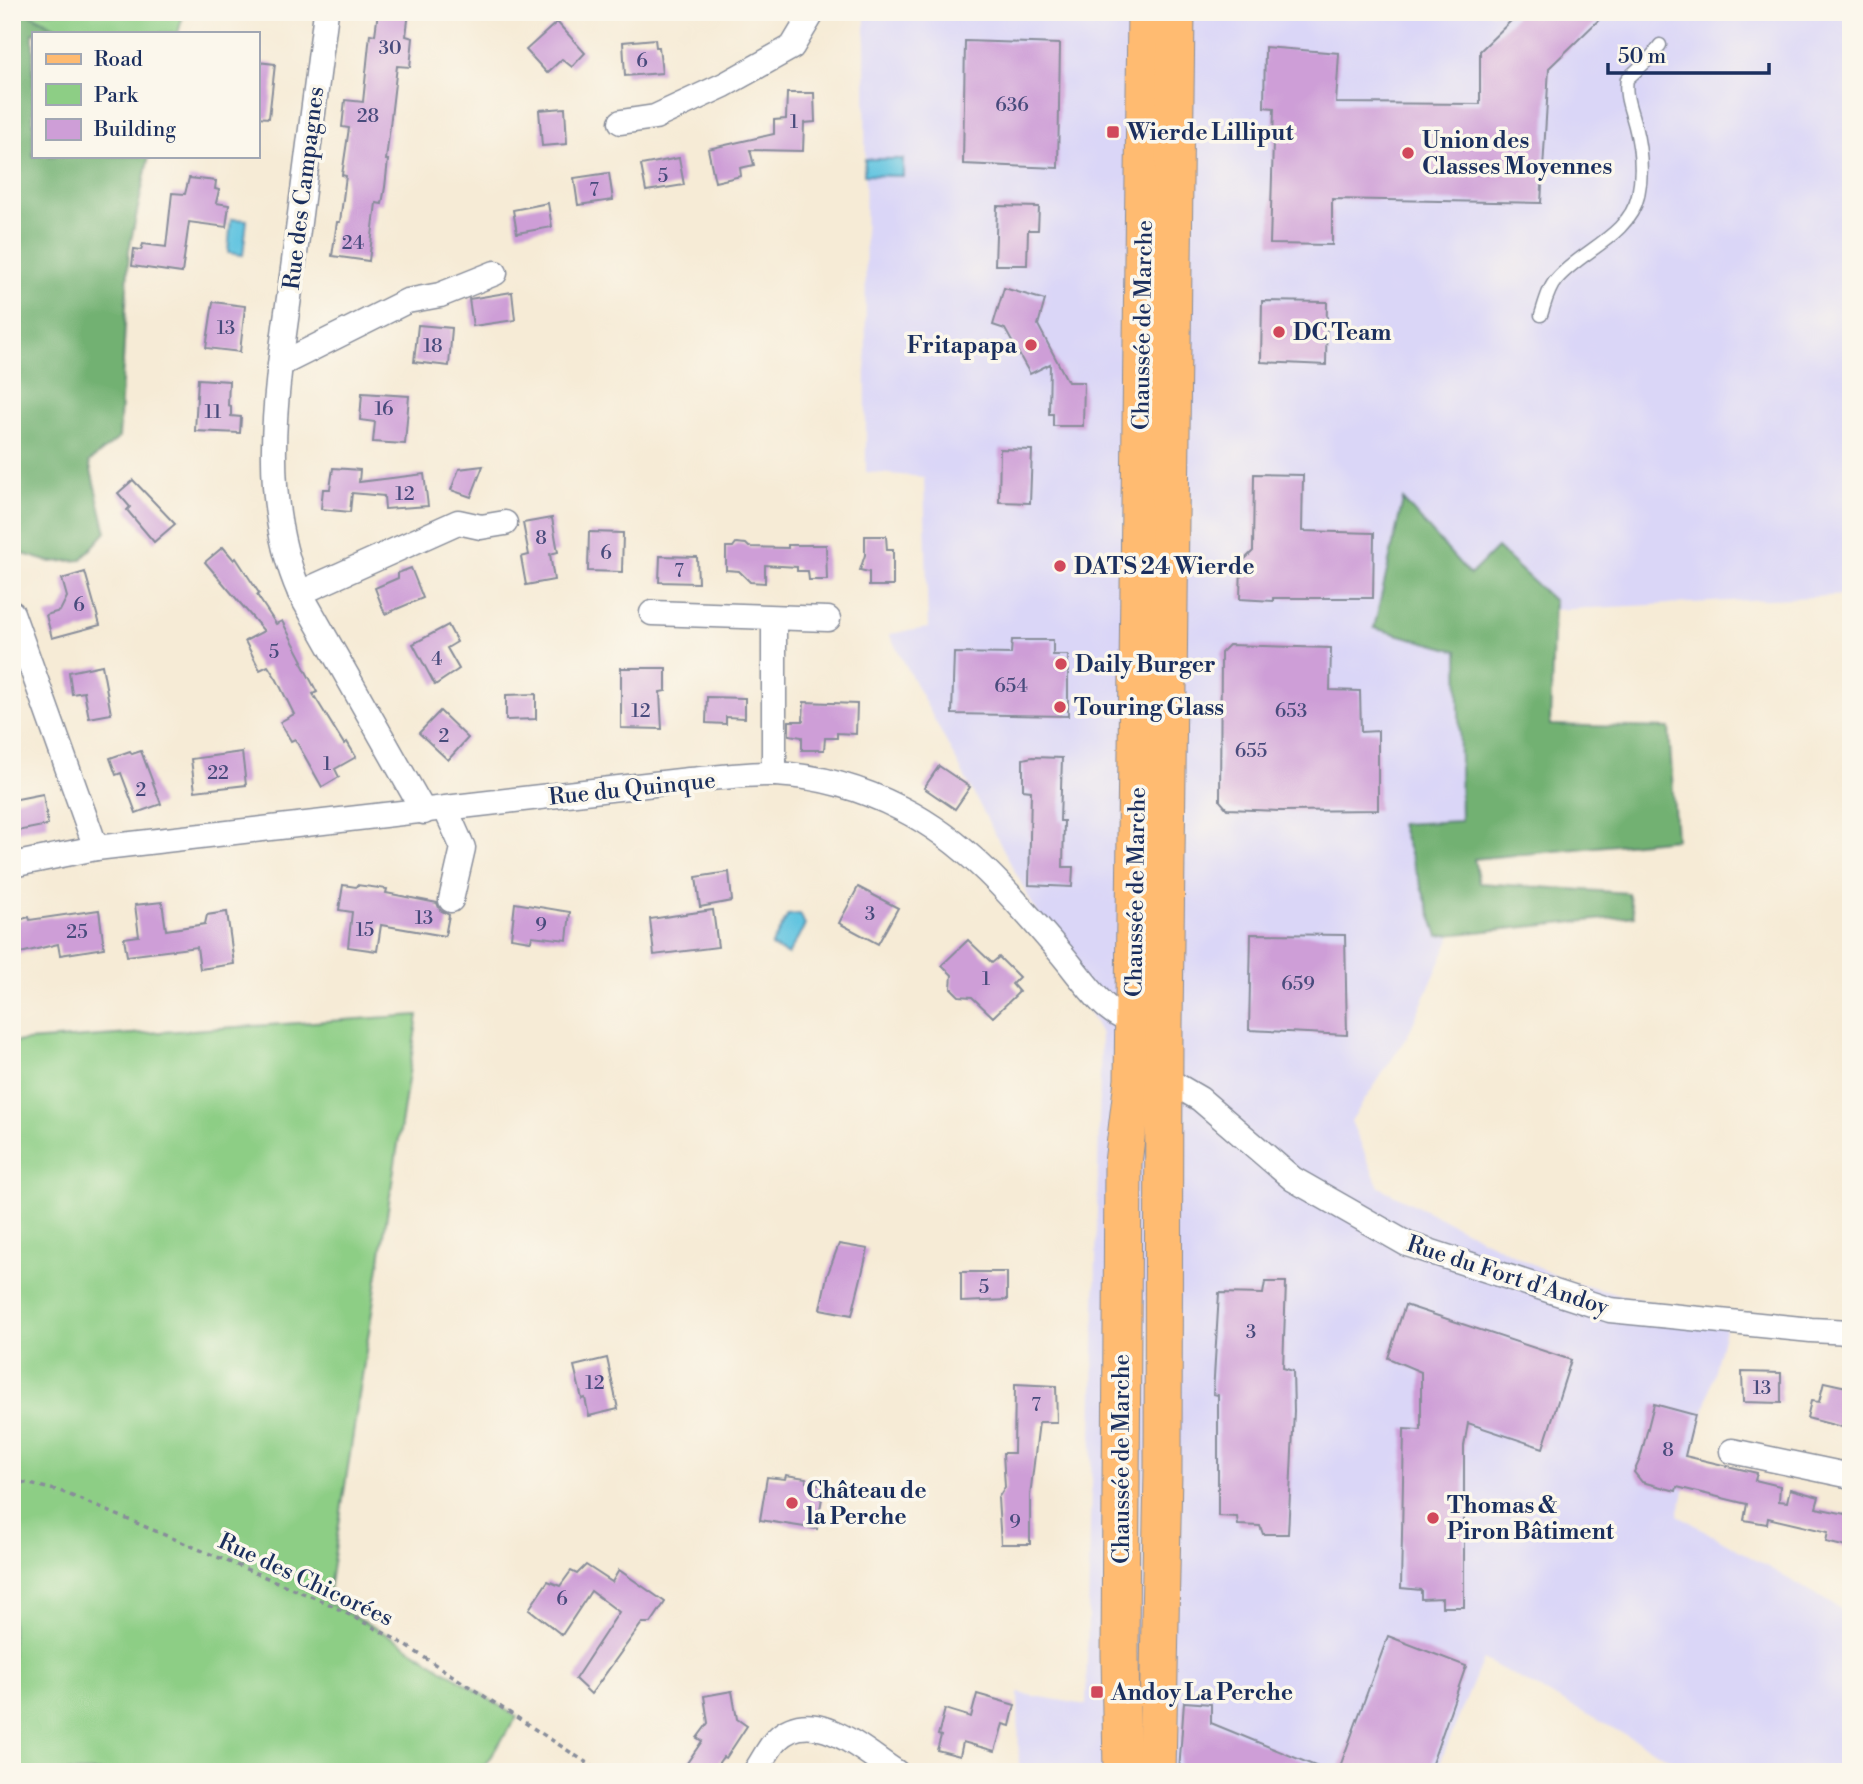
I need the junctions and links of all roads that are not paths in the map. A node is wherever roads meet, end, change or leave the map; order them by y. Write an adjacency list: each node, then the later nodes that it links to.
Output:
1 (326, 12): 9 (street, Rue des Campagnes)
2 (813, 12): 6 (street)
3 (1146, 12): 21 (main road, Chaussée de Marche)
4 (1176, 12): 21 (main road, Chaussée de Marche)
5 (1660, 44): 8 (lane)
6 (621, 122)
7 (495, 273): 9 (street)
8 (1541, 314)
9 (281, 365): 11 (street, Rue des Campagnes)
10 (505, 523): 11 (street)
11 (300, 593): 17 (street, Rue des Campagnes)
12 (12, 613): 18 (street)
13 (653, 613): 14 (street)
14 (774, 619): 15 (street); 16 (street)
15 (828, 619)
16 (774, 774): 17 (street, Rue du Quinque); 21 (street, Rue du Quinque)
17 (435, 811): 18 (street, Rue du Quinque); 20 (street, Rue des Campagnes)
18 (96, 848): 19 (street, Rue du Quinque)
19 (12, 865)
20 (451, 900)
21 (1149, 1024): 22 (main road, Chaussée de Marche)
22 (1148, 1079): 23 (street, Rue du Fort d'Andoy); 28 (main road, Chaussée de Marche); 29 (main road, Chaussée de Marche)
23 (1851, 1332)
24 (1732, 1451): 25 (street)
25 (1851, 1476)
26 (755, 1772): 27 (street)
27 (896, 1772)
28 (1122, 1772)
29 (1157, 1772)

